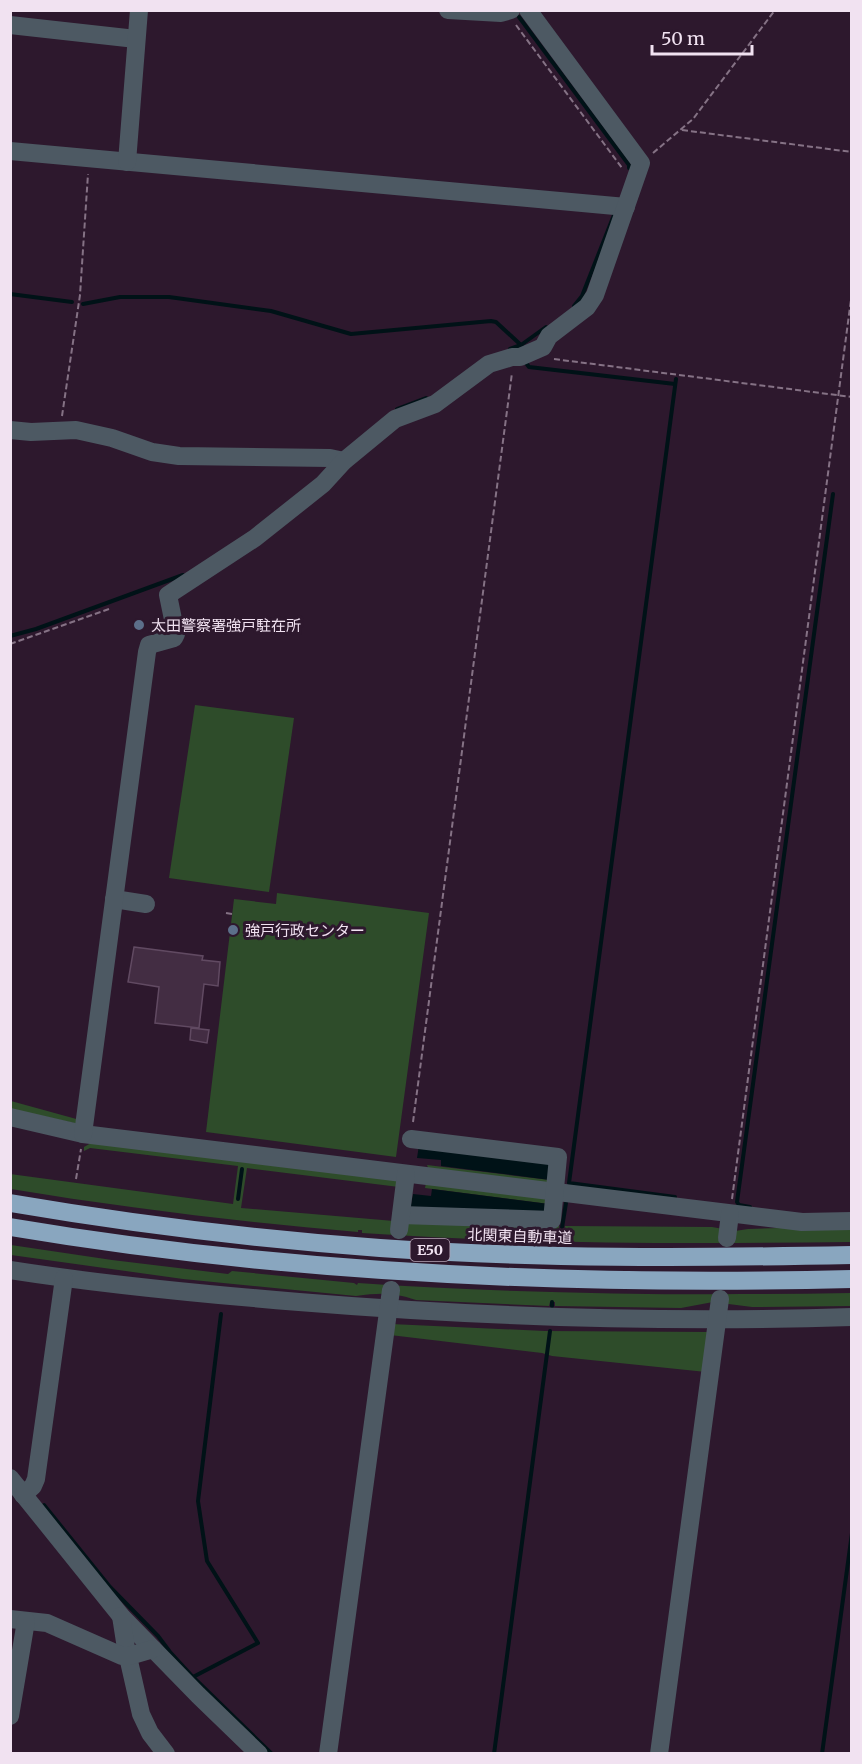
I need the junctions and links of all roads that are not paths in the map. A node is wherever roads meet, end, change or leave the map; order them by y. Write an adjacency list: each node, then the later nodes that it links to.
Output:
1 (139, 10): 6 (street)
2 (448, 10): 4 (street)
3 (528, 10): 9 (street)
4 (510, 11)
5 (10, 25): 6 (street)
6 (136, 39): 8 (street)
7 (10, 151): 8 (street)
8 (127, 162): 9 (street)
9 (626, 207): 11 (street)
10 (10, 430): 11 (street)
11 (344, 461): 12 (street)
12 (114, 899): 13 (street); 15 (street)
13 (146, 904)
14 (10, 1117): 15 (street)
15 (83, 1134): 17 (street)
16 (411, 1139): 18 (street)
17 (406, 1174): 18 (street); 18 (street)
18 (554, 1192): 20 (street)
19 (10, 1203): 24 (highway, 北関東自動車道 / E50)
20 (730, 1214): 21 (street); 23 (street)
21 (852, 1221)
22 (10, 1227): 27 (highway, E50)
23 (727, 1238)
24 (852, 1255)
25 (10, 1270): 26 (street)
26 (64, 1278): 30 (street); 34 (street)
27 (852, 1279)
28 (391, 1290): 30 (street)
29 (720, 1299): 32 (street)
30 (388, 1310): 32 (street); 42 (street)
31 (852, 1317): 32 (street)
32 (716, 1320): 43 (street)
33 (10, 1478): 34 (street)
34 (23, 1495): 35 (street)
35 (122, 1616): 37 (street); 38 (street)
36 (18, 1620): 38 (street); 39 (street)
37 (153, 1649): 38 (street); 41 (street)
38 (129, 1656): 40 (street)
39 (10, 1716)
40 (166, 1754)
41 (259, 1754)
42 (328, 1754)
43 (659, 1754)

